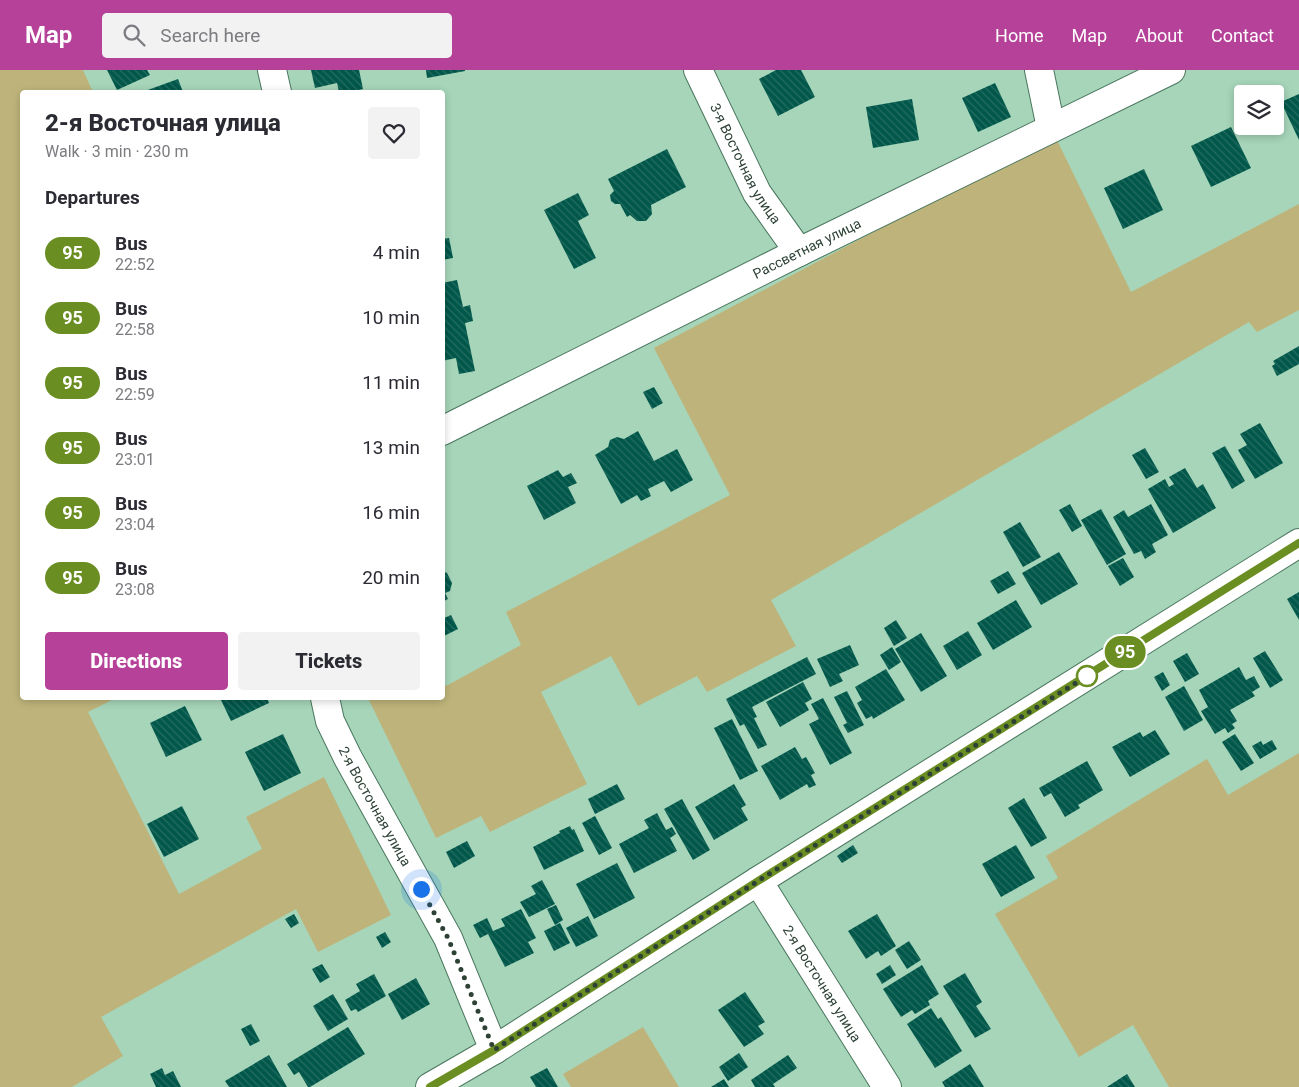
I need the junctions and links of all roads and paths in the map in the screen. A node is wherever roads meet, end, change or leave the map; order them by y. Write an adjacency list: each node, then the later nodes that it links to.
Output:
1 (272, 70): 5 (street)
2 (698, 70): 7 (street, 3-я Восточная улица)
3 (1039, 70): 6 (street)
4 (1171, 70): 6 (street, Рассветная улица)
5 (277, 90)
6 (1051, 128): 7 (street, Рассветная улица)
7 (799, 252): 8 (street, Рассветная улица)
8 (445, 429)
9 (1299, 543): 11 (street)
10 (325, 700): 12 (street, 2-я Восточная улица)
11 (758, 881): 12 (street); 14 (street, 2-я Восточная улица)
12 (494, 1050): 13 (street)
13 (430, 1087)
14 (887, 1087)

